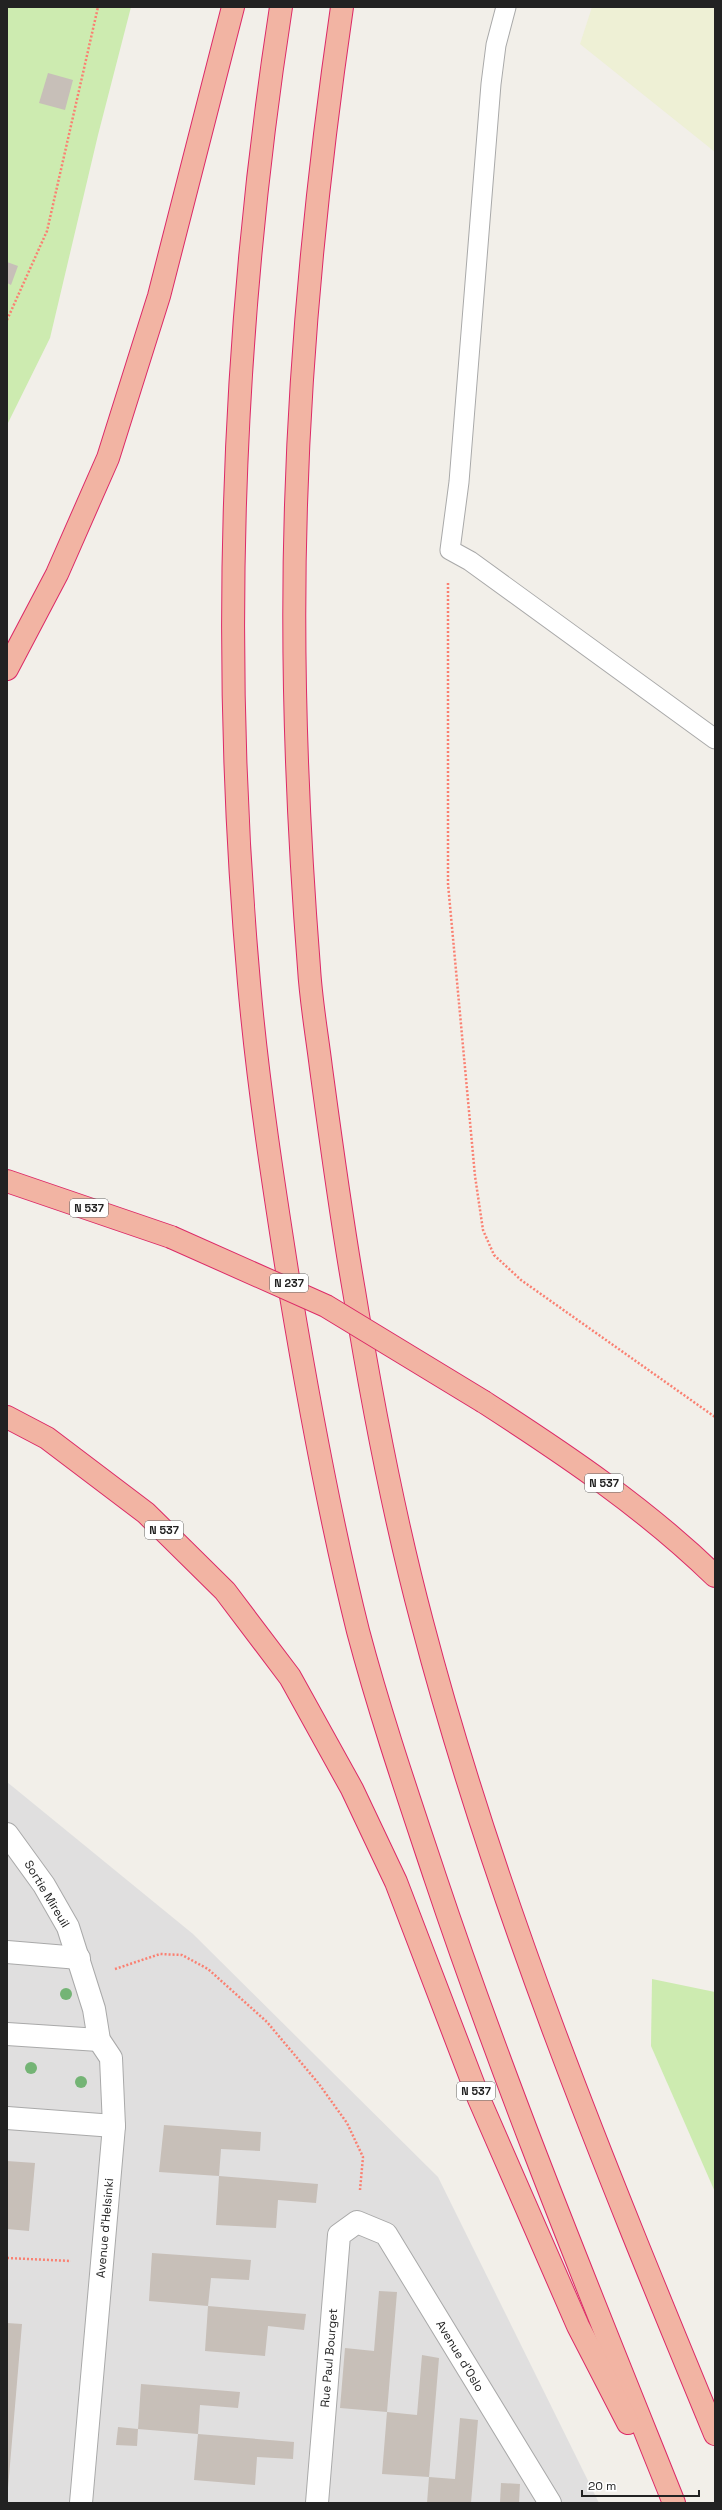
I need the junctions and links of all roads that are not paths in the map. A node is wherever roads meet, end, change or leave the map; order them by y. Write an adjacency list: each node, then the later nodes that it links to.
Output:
1 (233, 7): 5 (highway)
2 (281, 7): 23 (highway, N 237)
3 (342, 7): 18 (highway)
4 (506, 7): 6 (lane)
5 (7, 669)
6 (715, 739)
7 (7, 1181): 9 (highway, N 537, bridge)
8 (7, 1416): 22 (highway, N 537)
9 (715, 1576)
10 (7, 1834): 12 (street, Sortie Mireuil)
11 (7, 1952): 12 (street)
12 (79, 1958): 14 (street, Avenue d'Helsinki)
13 (7, 2034): 14 (street)
14 (99, 2040): 16 (street, Avenue d'Helsinki)
15 (7, 2118): 16 (street)
16 (114, 2126): 19 (street, Avenue d'Helsinki)
17 (357, 2222): 20 (street, Rue Paul Bourget); 21 (street, Avenue d'Oslo)
18 (715, 2434)
19 (81, 2503)
20 (317, 2503)
21 (550, 2503)
22 (669, 2503)
23 (674, 2503)

